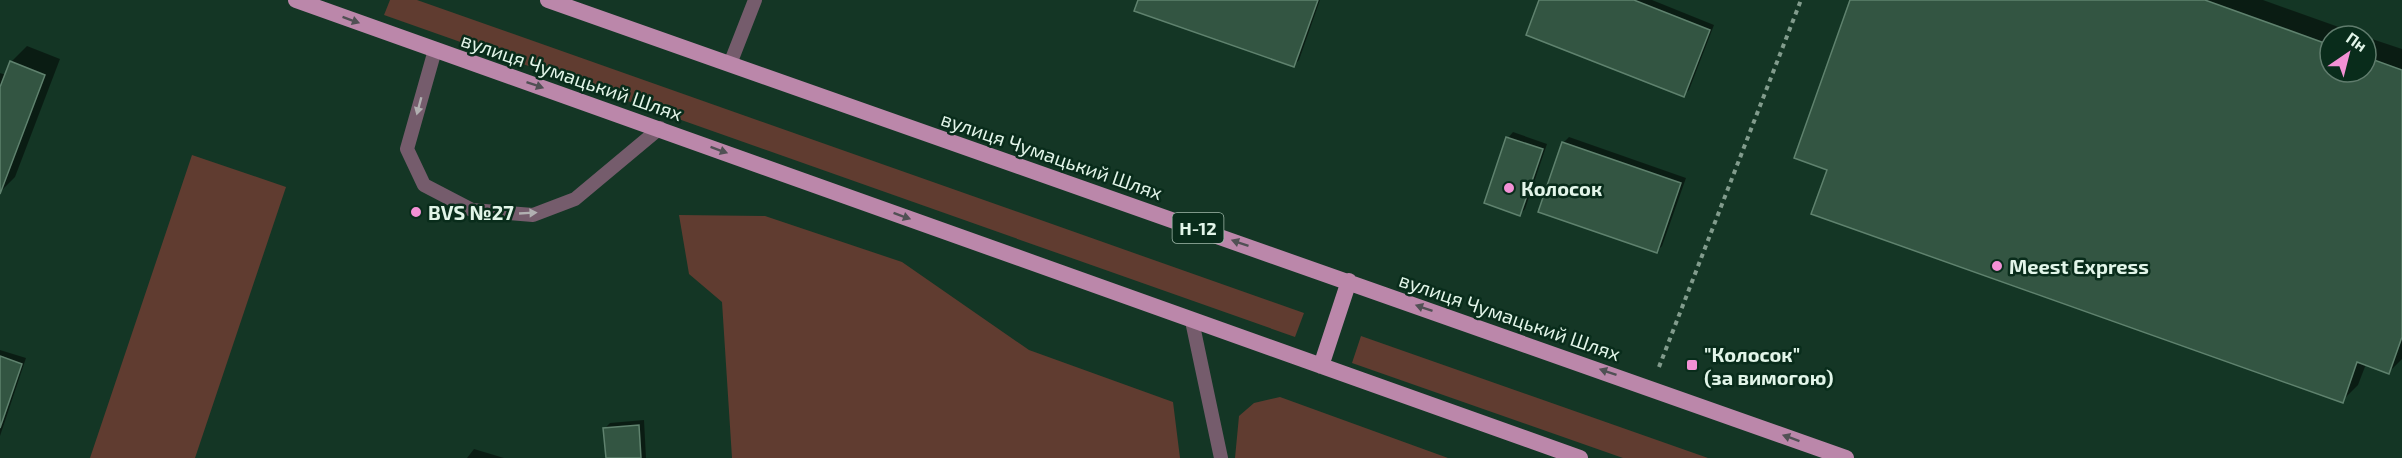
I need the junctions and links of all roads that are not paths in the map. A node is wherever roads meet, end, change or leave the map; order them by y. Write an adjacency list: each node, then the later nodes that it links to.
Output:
1 (296, 0): 4 (main road, вулиця Чумацький Шлях, one-way to 4)
2 (548, 0): 5 (main road, вулиця Чумацький Шлях / Н-12)
3 (755, 0): 5 (lane)
4 (435, 50): 6 (main road, вулиця Чумацький Шлях, one-way to 6); 6 (lane, one-way to 6)
5 (730, 64): 7 (main road, вулиця Чумацький Шлях / Н-12, one-way to 5)
6 (660, 128): 8 (main road, вулиця Чумацький Шлях, one-way to 8)
7 (1349, 282): 9 (main road); 12 (main road, вулиця Чумацький Шлях / Н-12, one-way to 7)
8 (1192, 321): 9 (main road, вулиця Чумацький Шлях); 10 (lane)
9 (1321, 366): 11 (main road, вулиця Чумацький Шлях)
10 (1221, 458)
11 (1580, 458)
12 (1846, 458)

